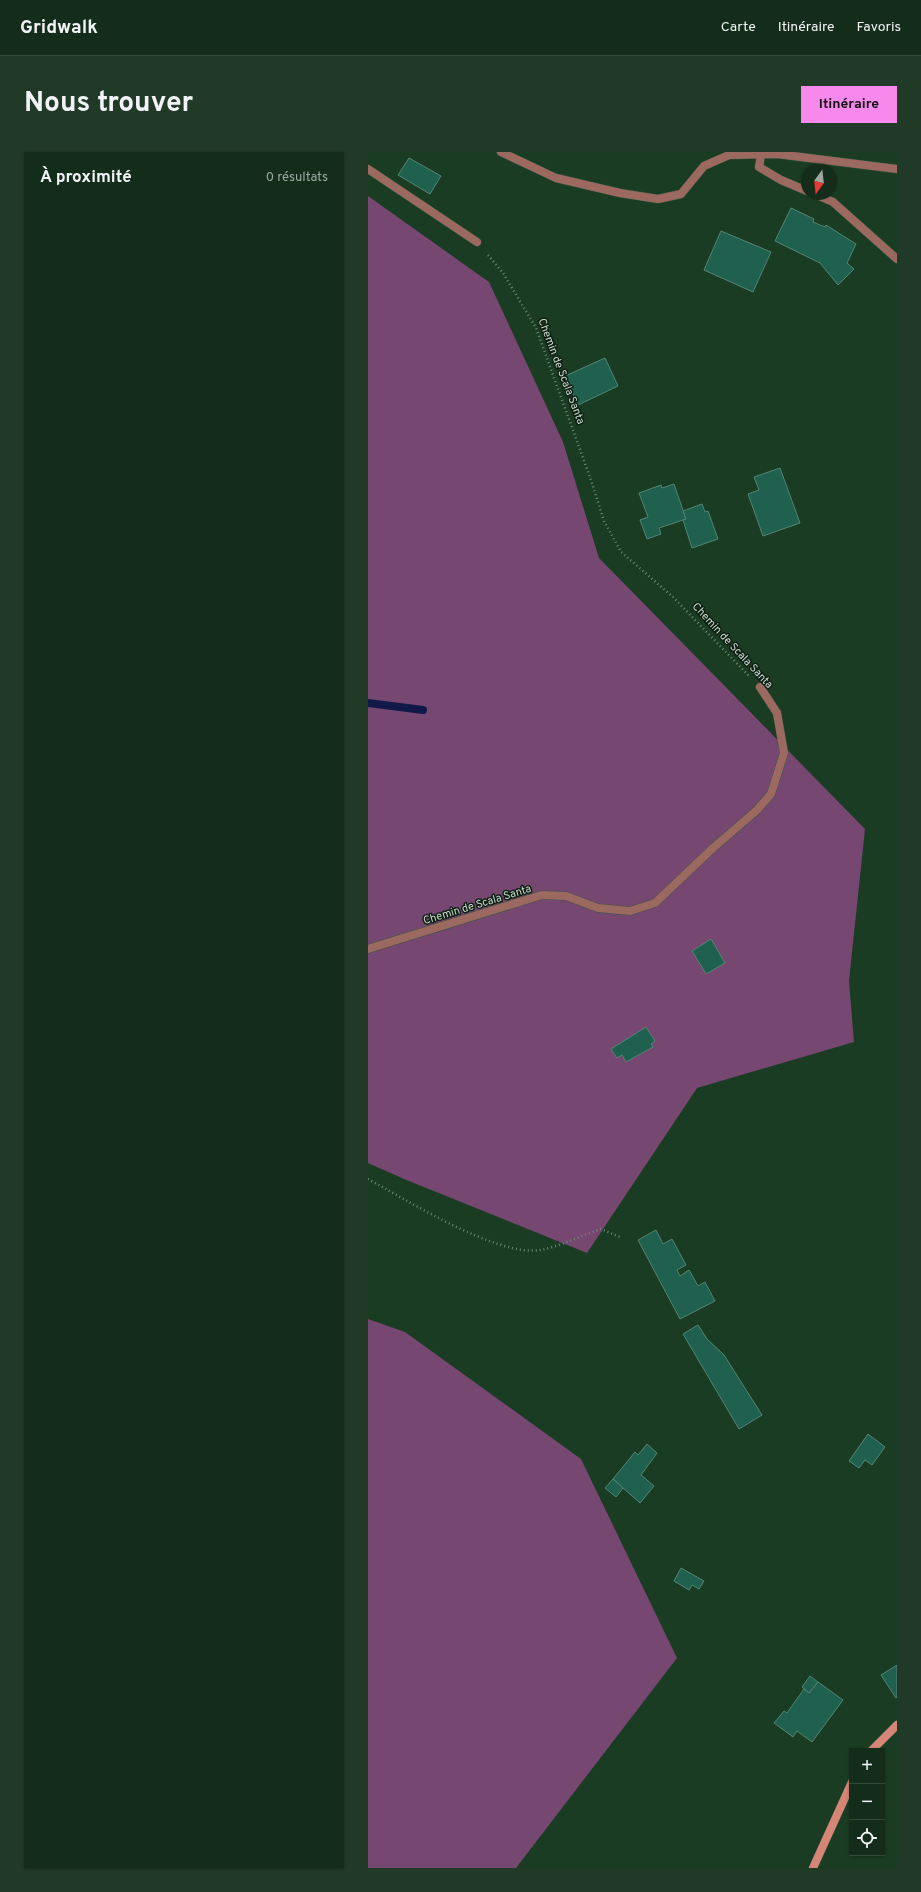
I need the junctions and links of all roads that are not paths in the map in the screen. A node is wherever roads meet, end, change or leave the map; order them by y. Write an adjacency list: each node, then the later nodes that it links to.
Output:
1 (501, 152): 2 (street)
2 (761, 155): 4 (street); 5 (street)
3 (368, 169): 7 (street)
4 (897, 169)
5 (801, 188)
6 (828, 200): 8 (street)
7 (477, 242)
8 (897, 259)
9 (760, 688): 10 (street, Chemin de Scala Santa)
10 (368, 949)
11 (897, 1725): 12 (main road)
12 (874, 1748)
13 (851, 1784): 14 (main road)
14 (814, 1868)

